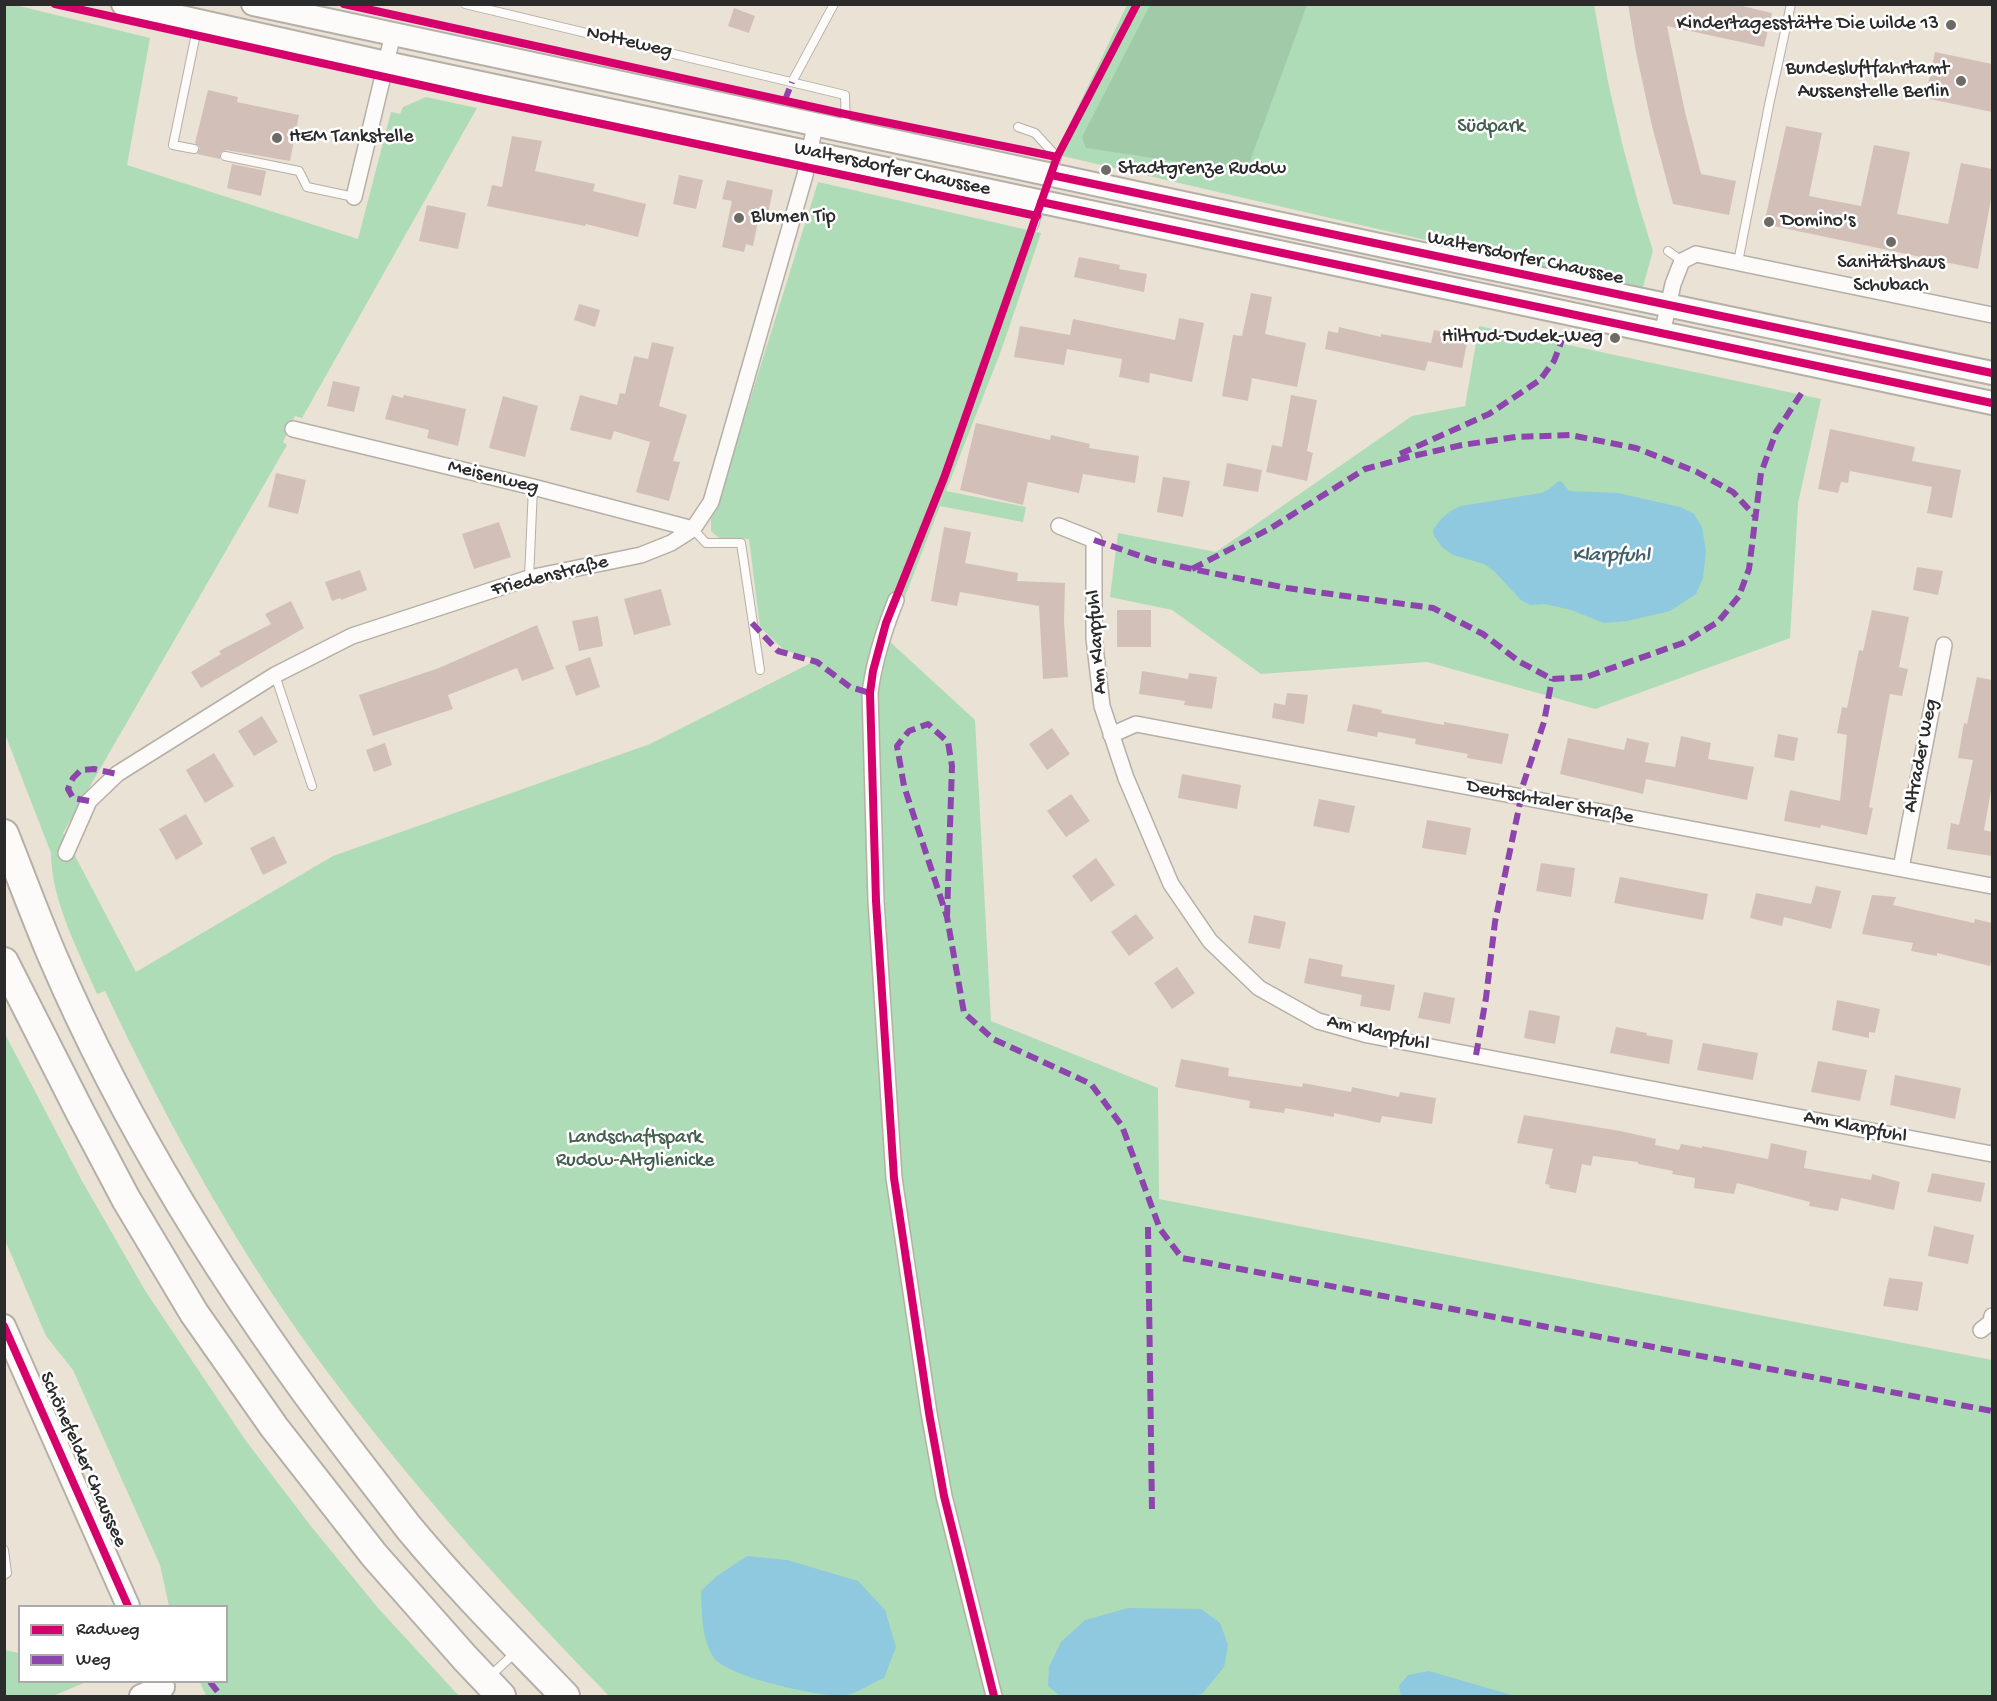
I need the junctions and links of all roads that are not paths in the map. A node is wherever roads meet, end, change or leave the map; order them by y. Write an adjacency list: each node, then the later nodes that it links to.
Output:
1 (123, 4): 6 (main road, Waltersdorfer Chaussee)
2 (253, 4): 7 (main road, Waltersdorfer Chaussee)
3 (465, 4): 9 (lane, Notteweg)
4 (834, 4): 9 (lane)
5 (1791, 4): 22 (lane)
6 (198, 22): 8 (main road, Waltersdorfer Chaussee); 13 (lane)
7 (393, 34): 8 (street); 10 (main road, Waltersdorfer Chaussee)
8 (386, 63): 14 (main road, Waltersdorfer Chaussee); 18 (street)
9 (792, 82): 12 (lane, Notteweg)
10 (815, 125): 12 (main road, Waltersdorfer Chaussee); 14 (street, Friedenstraße)
11 (1018, 127): 16 (lane)
12 (846, 131): 17 (main road, Waltersdorfer Chaussee)
13 (194, 149)
14 (810, 152): 17 (main road, Waltersdorfer Chaussee); 31 (street, Friedenstraße)
15 (225, 156): 18 (lane)
16 (1051, 175): 17 (main road, Waltersdorfer Chaussee); 23 (main road, Waltersdorfer Chaussee)
17 (1026, 187): 19 (lane); 25 (main road, Waltersdorfer Chaussee)
18 (354, 197)
19 (1034, 226)
20 (1668, 250): 21 (lane)
21 (1682, 261): 22 (street); 23 (street)
22 (1738, 262): 24 (street)
23 (1668, 306): 25 (street); 26 (main road, Waltersdorfer Chaussee)
24 (1992, 315)
25 (1662, 334): 27 (main road, Waltersdorfer Chaussee)
26 (1992, 373)
27 (1992, 404)
28 (293, 429): 29 (street, Meisenweg)
29 (533, 487): 31 (street, Meisenweg); 32 (lane)
30 (1059, 526): 37 (street, Am Klarpfuhl)
31 (693, 529): 32 (street, Friedenstraße); 35 (lane)
32 (529, 578): 36 (street, Friedenstraße)
33 (896, 600): 56 (street)
34 (1944, 645): 41 (street, Altrader Weg)
35 (760, 670)
36 (275, 675): 38 (lane); 40 (street, Friedenstraße)
37 (1110, 735): 41 (street, Deutschtaler Straße); 44 (street, Am Klarpfuhl)
38 (312, 786)
39 (4, 834): 51 (highway)
40 (66, 854)
41 (1900, 868): 42 (street, Deutschtaler Straße)
42 (1992, 886)
43 (4, 962): 53 (highway)
44 (1992, 1154)
45 (1992, 1316): 47 (street)
46 (4, 1326): 50 (main road, Schönefelder Chaussee)
47 (1981, 1330)
48 (4, 1550): 49 (lane)
49 (4, 1575)
50 (128, 1605)
51 (519, 1649): 53 (lane); 55 (highway)
52 (164, 1688): 54 (main road)
53 (494, 1688)
54 (141, 1696)
55 (565, 1696)
56 (994, 1696)

